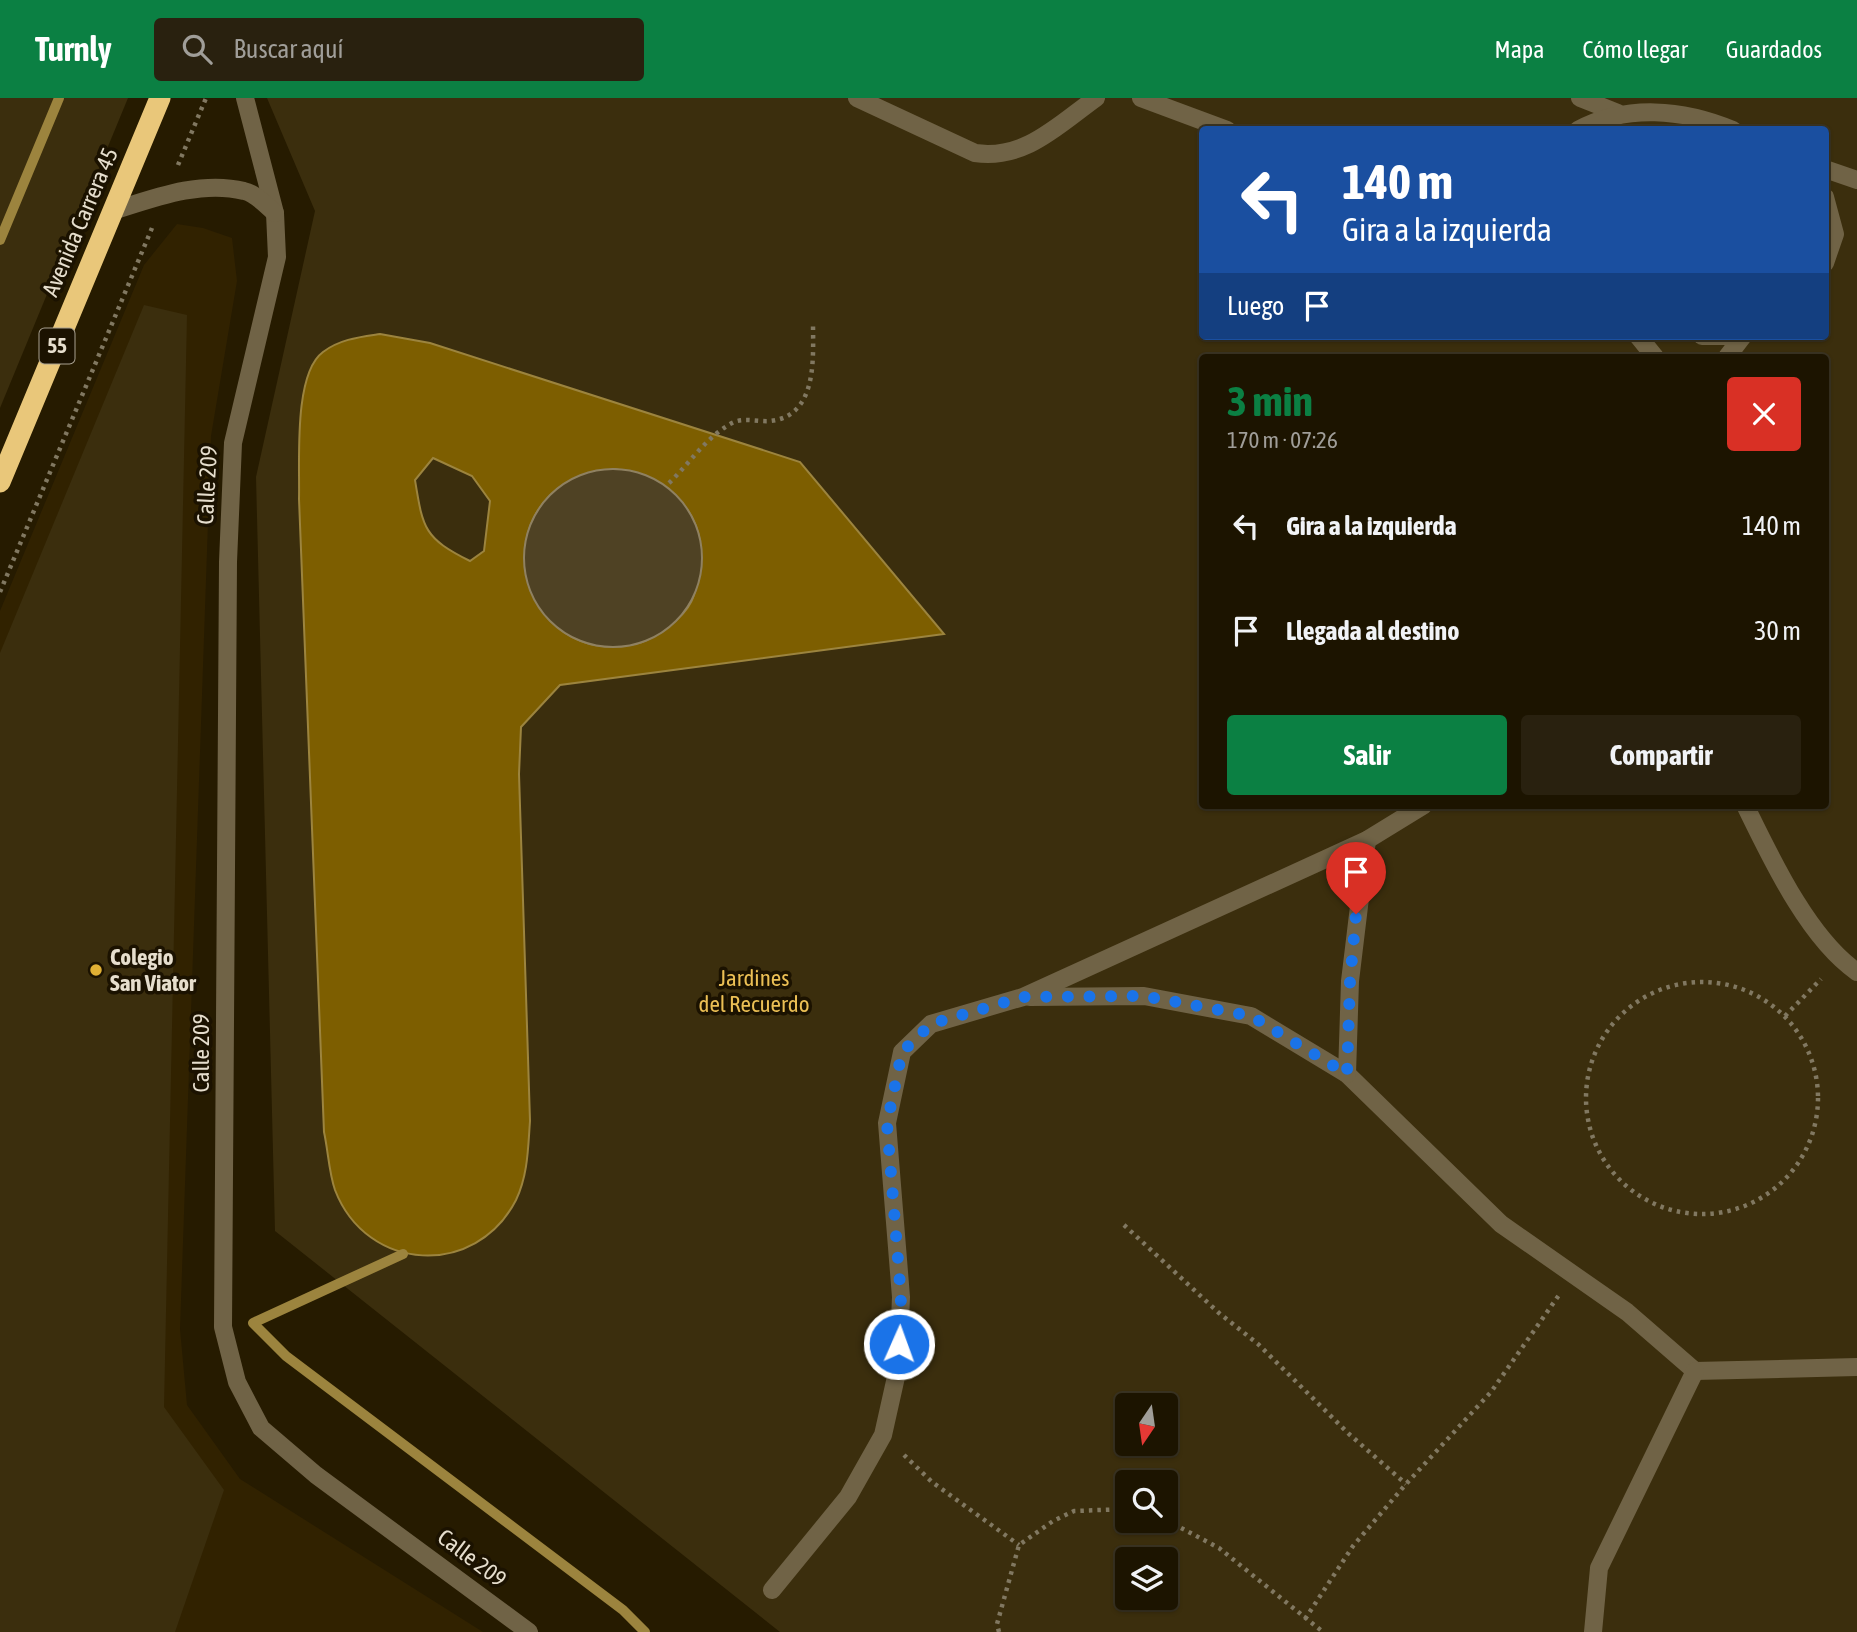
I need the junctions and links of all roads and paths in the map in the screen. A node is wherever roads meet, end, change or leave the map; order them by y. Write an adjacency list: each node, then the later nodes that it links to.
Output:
1 (160, 98): 15 (highway, Avenida Carrera 45 / 55)
2 (206, 98): 14 (path)
3 (245, 98): 17 (street, Calle 209)
4 (857, 98): 5 (street)
5 (1096, 98)
6 (1141, 98): 9 (street)
7 (1580, 98): 8 (street)
8 (1618, 113): 10 (street); 11 (street)
9 (1216, 126)
10 (1587, 126)
11 (1718, 126)
12 (1829, 170): 13 (street)
13 (1857, 180)
14 (166, 194): 15 (street); 17 (street); 26 (path)
15 (113, 211): 24 (highway, Avenida Carrera 45 / 55)
16 (1829, 212): 18 (street)
17 (275, 213): 46 (street, Calle 209)
18 (1829, 251)
19 (813, 323): 25 (path)
20 (1641, 340): 22 (street)
21 (1740, 340): 23 (street)
22 (1653, 354)
23 (1729, 354)
24 (0, 482)
25 (669, 483)
26 (0, 592)
27 (1417, 809): 29 (street)
28 (1747, 809): 30 (street)
29 (1367, 840): 32 (street); 34 (street)
30 (1840, 960): 31 (street); 33 (path)
31 (1857, 972)
32 (1023, 997): 34 (street); 39 (street)
33 (1785, 1016): 33 (path)
34 (1347, 1074): 36 (street)
35 (1124, 1225): 40 (path)
36 (1573, 1274): 38 (street); 40 (path)
37 (1857, 1367): 38 (street)
38 (1695, 1371): 49 (street)
39 (883, 1435): 43 (path); 44 (street)
40 (1406, 1484): 45 (path)
41 (1115, 1509): 43 (path)
42 (1178, 1526): 45 (path)
43 (1019, 1545): 47 (path)
44 (772, 1590)
45 (1305, 1619): 48 (path)
46 (528, 1632)
47 (999, 1632)
48 (1323, 1632)
49 (1593, 1632)

